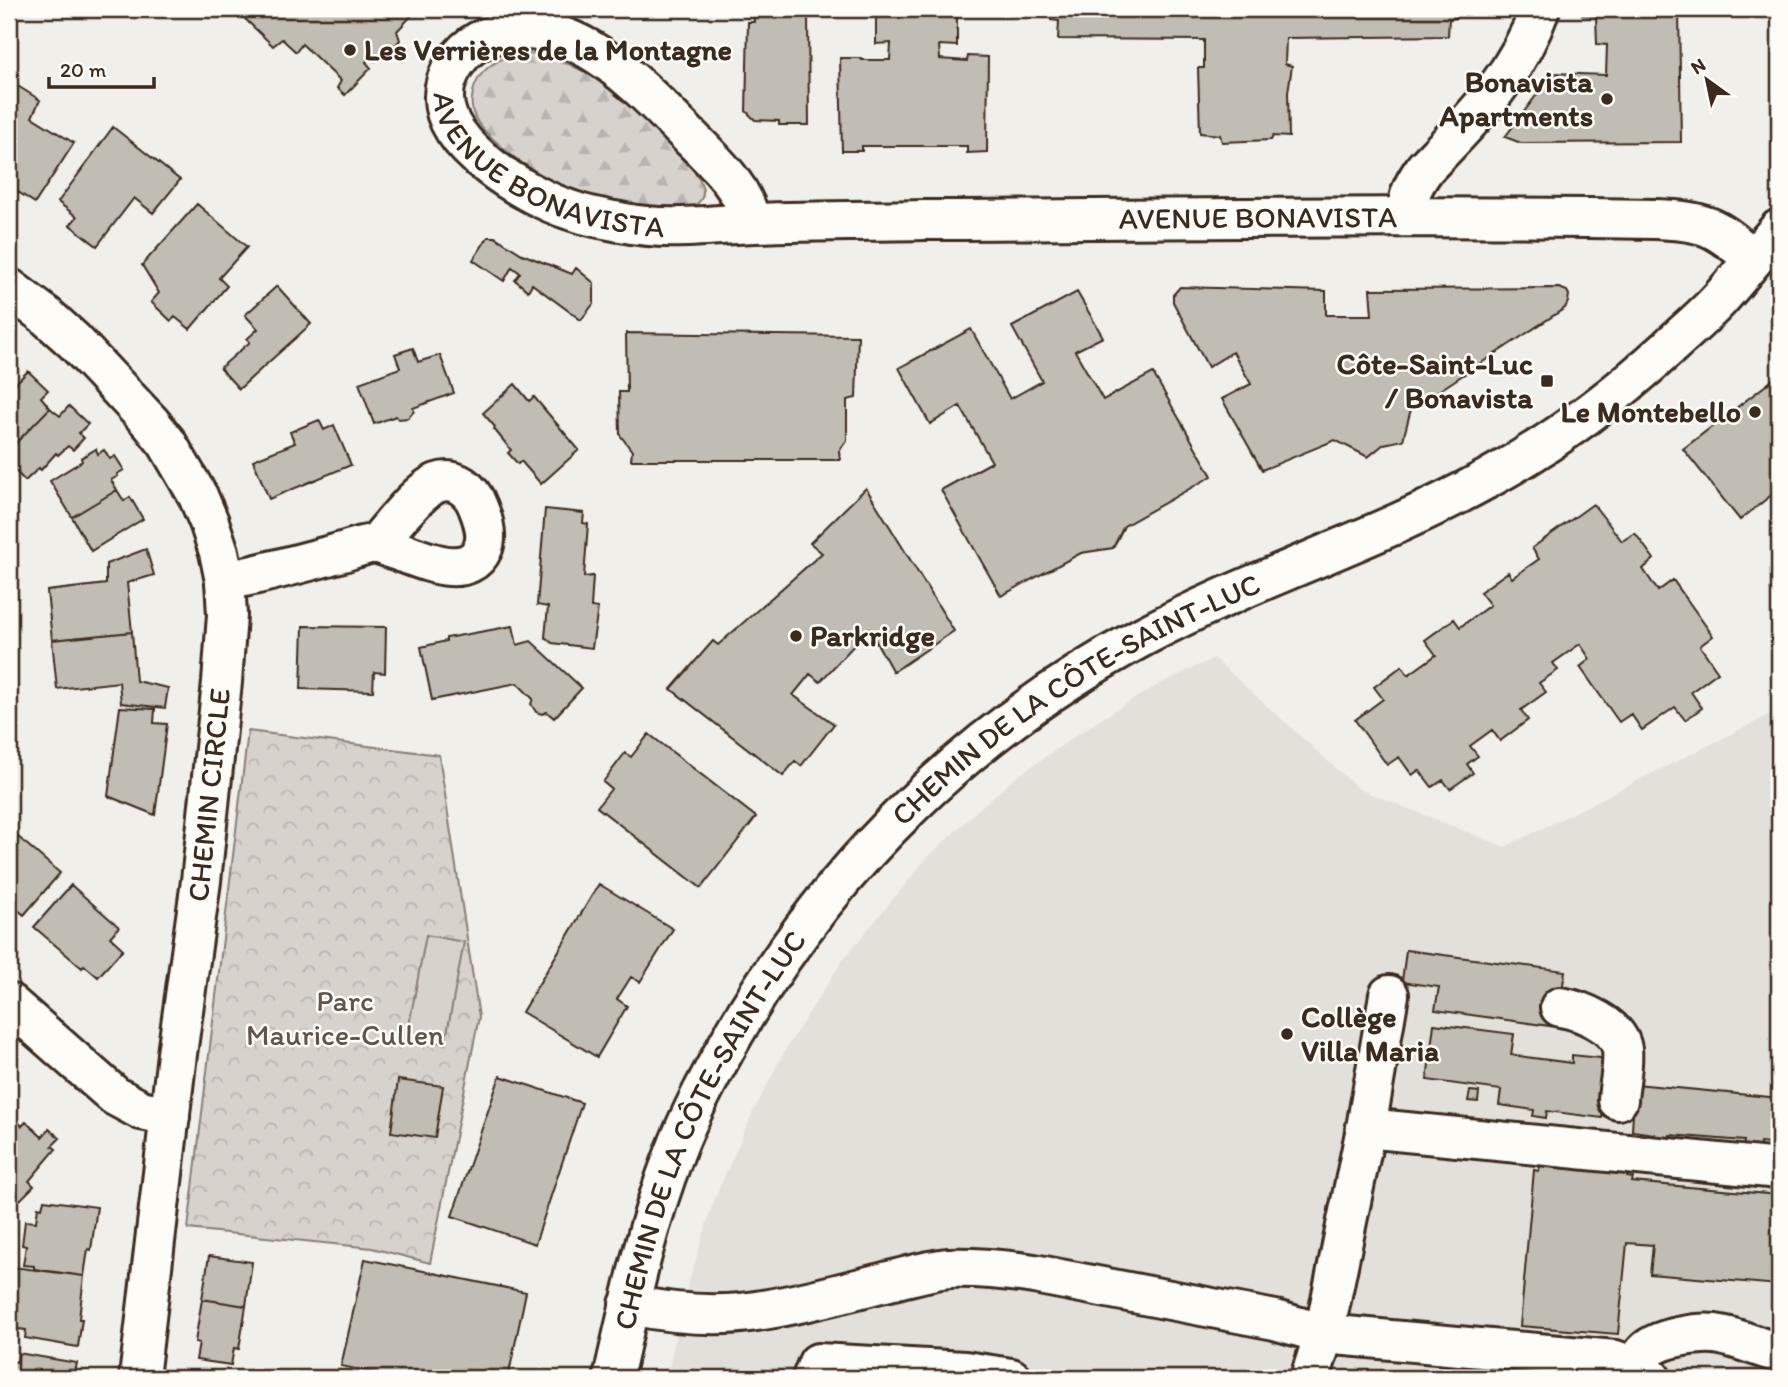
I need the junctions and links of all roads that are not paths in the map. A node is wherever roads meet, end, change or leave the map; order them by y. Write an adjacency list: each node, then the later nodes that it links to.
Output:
1 (1540, 9): 2 (street)
2 (1406, 217): 3 (street, AVENUE BONAVISTA); 5 (street, AVENUE BONAVISTA)
3 (751, 223): 3 (street, AVENUE BONAVISTA)
4 (1779, 229): 5 (street, CHEMIN DE LA CÔTE-SAINT-LUC)
5 (1754, 259): 16 (street, CHEMIN DE LA CÔTE-SAINT-LUC)
6 (9, 288): 8 (street, CHEMIN CIRCLE)
7 (376, 544): 8 (street)
8 (225, 581): 12 (street, CHEMIN CIRCLE)
9 (1389, 995): 13 (street)
10 (9, 1003): 12 (street)
11 (1560, 1007): 14 (street)
12 (170, 1116): 20 (street, CHEMIN CIRCLE)
13 (1366, 1128): 14 (street); 17 (street)
14 (1613, 1153): 15 (street)
15 (1779, 1169)
16 (629, 1305): 17 (street); 21 (street, CHEMIN DE LA CÔTE-SAINT-LUC)
17 (1324, 1334): 19 (street); 24 (street)
18 (1779, 1353): 19 (street)
19 (1644, 1374)
20 (139, 1378)
21 (613, 1378)
22 (812, 1378): 23 (street)
23 (1012, 1378)
24 (1310, 1378)

